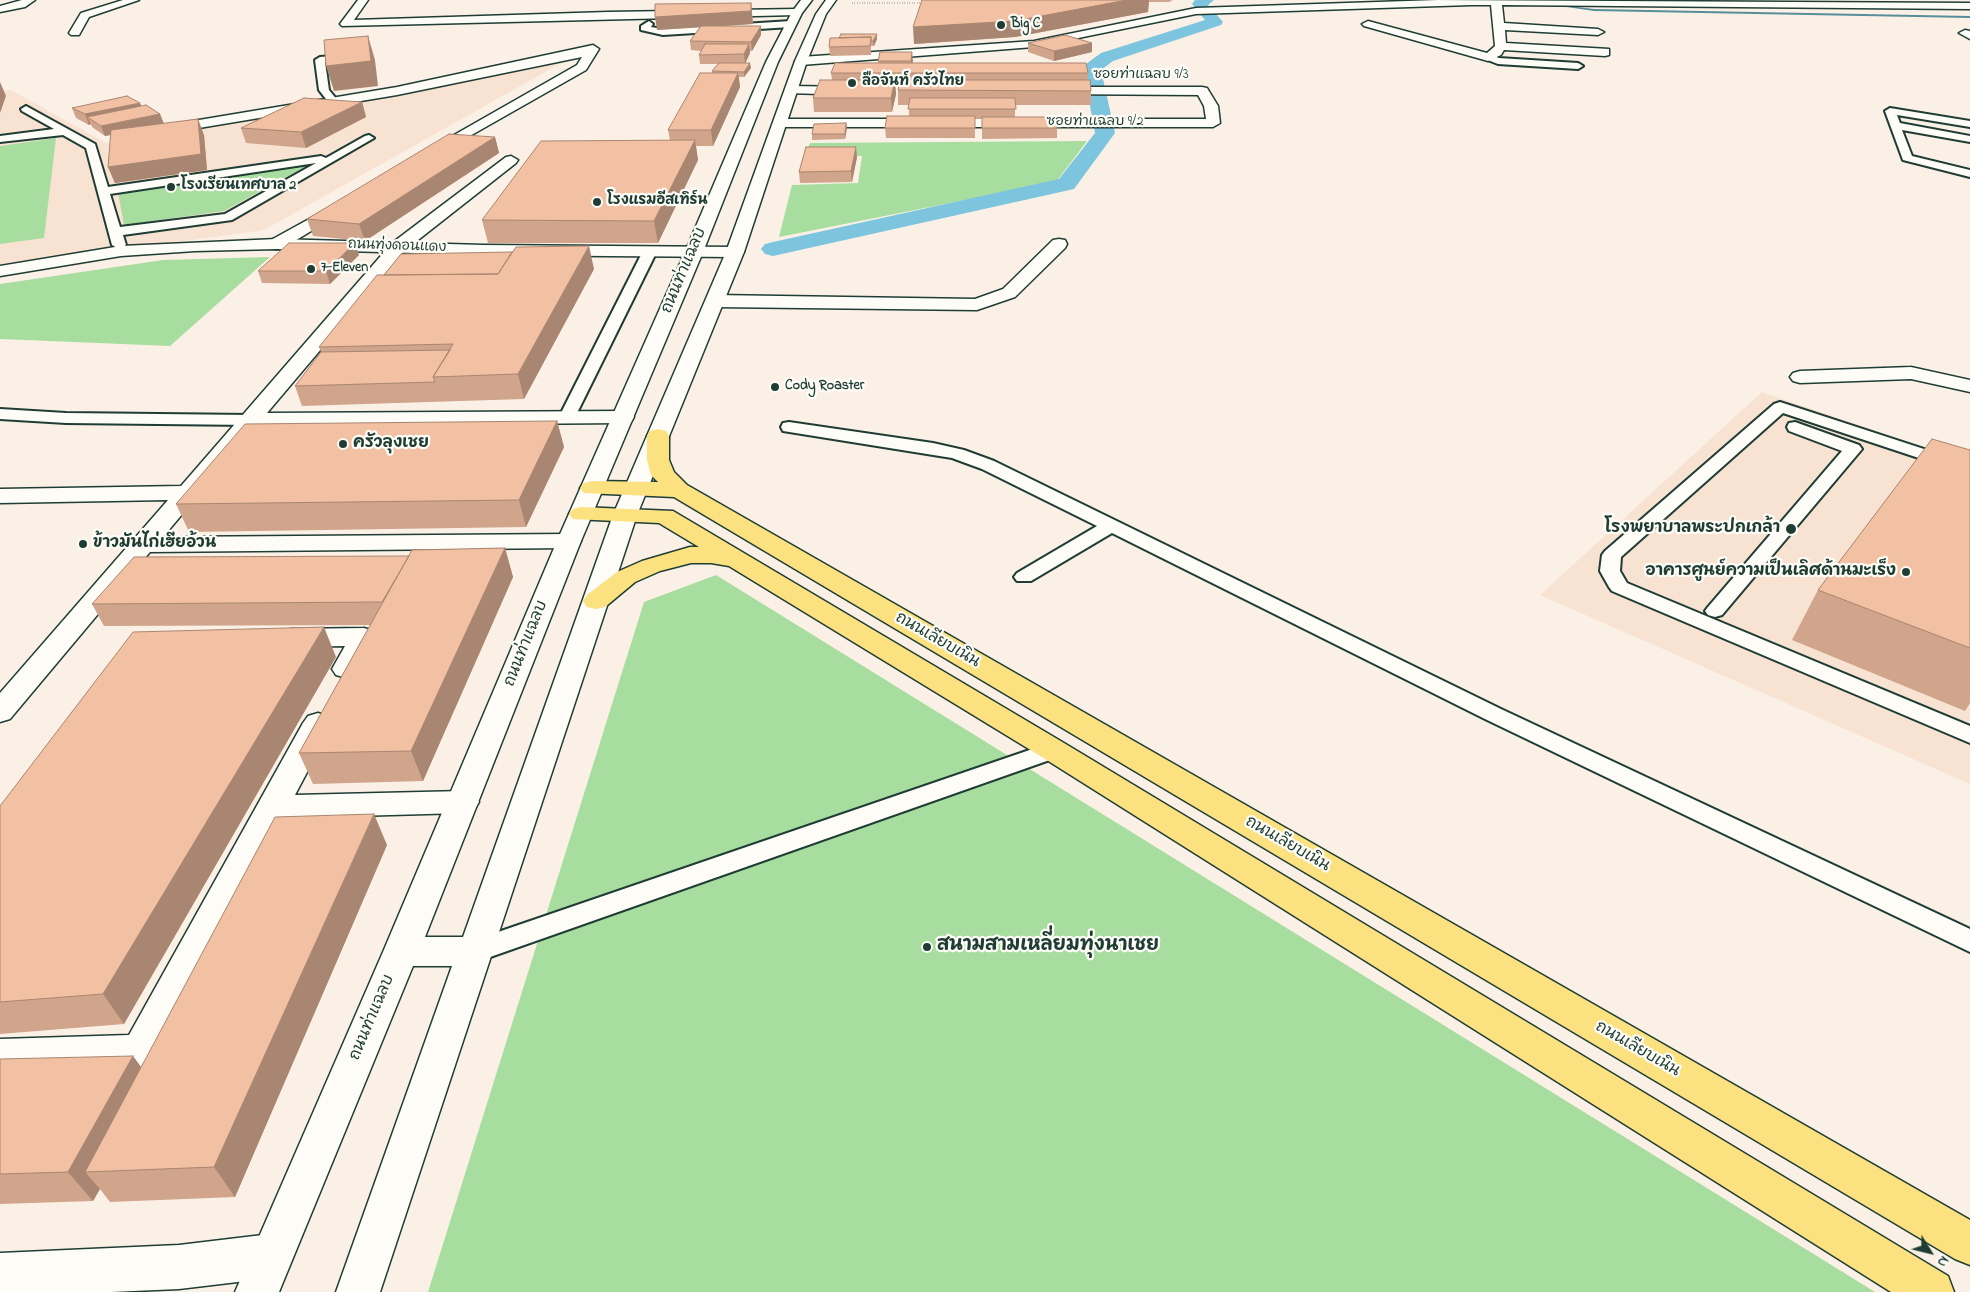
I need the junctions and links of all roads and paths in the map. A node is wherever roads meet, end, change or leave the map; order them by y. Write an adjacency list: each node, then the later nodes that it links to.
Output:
1 (30, 0): 14 (street)
2 (134, 0): 21 (street)
3 (363, 0): 15 (street)
4 (611, 0): 15 (street)
5 (1896, 0): 11 (street)
6 (1734, 2): 7 (street); 8 (street)
7 (1817, 2): 11 (street)
8 (1496, 3): 10 (street); 17 (street)
9 (921, 4): 13 (path)
10 (1230, 5): 16 (street); 27 (street)
11 (1908, 6): 12 (street)
12 (1970, 6)
13 (811, 8): 15 (street); 19 (lane); 27 (street, ถนนท่าแฉลบ); 27 (street, ถนนท่าแฉลบ)
14 (0, 9)
15 (608, 15): 22 (street)
16 (1245, 22)
17 (1495, 22): 20 (street); 23 (street)
18 (1408, 23): 25 (street)
19 (649, 24)
20 (1598, 32)
21 (75, 33)
22 (598, 41): 32 (street); 48 (street)
23 (1501, 46): 24 (street); 25 (street)
24 (1605, 52)
25 (1488, 56): 28 (lane)
26 (345, 58): 32 (lane)
27 (787, 62): 29 (street, ถนนท่าแฉลบ); 59 (street, ถนนท่าแฉลบ)
28 (1578, 66)
29 (791, 90): 30 (street); 37 (street, ถนนท่าแฉลบ)
30 (869, 90)
31 (1046, 91): 33 (street, ซอยท่าแฉลบ 9/3)
32 (333, 101): 41 (street)
33 (1212, 106): 37 (street, ซอยท่าแฉลบ 9/2)
34 (26, 109): 40 (lane)
35 (1963, 110): 36 (lane)
36 (1948, 120): 38 (lane); 39 (lane)
37 (780, 123): 60 (street, ถนนท่าแฉลบ)
38 (1970, 124)
39 (1894, 125): 44 (lane); 45 (lane)
40 (66, 131): 43 (lane); 51 (lane)
41 (152, 131)
42 (369, 138): 47 (lane)
43 (0, 139)
44 (1901, 139): 46 (lane); 50 (lane)
45 (1970, 139)
46 (1918, 143)
47 (332, 157): 51 (lane); 53 (lane)
48 (421, 160)
49 (511, 160): 56 (street)
50 (1970, 174)
51 (104, 191): 53 (lane)
52 (353, 200): 54 (street)
53 (116, 232): 57 (lane)
54 (277, 244): 56 (street, ถนนทุ่งดอนแดง); 57 (street, ถนนทุ่งดอนแดง)
55 (1059, 244): 62 (street)
56 (398, 248): 58 (street, ถนนทุ่งดอนแดง); 69 (street)
57 (121, 251): 61 (street, ถนนทุ่งดอนแดง)
58 (650, 252): 59 (street, ถนนทุ่งดอนแดง); 66 (lane)
59 (694, 252): 60 (street, ถนนทุ่งดอนแดง); 67 (street, ถนนท่าแฉลบ)
60 (735, 252): 62 (street, ถนนท่าแฉลบ)
61 (0, 271)
62 (714, 301): 71 (street, ถนนท่าแฉลบ)
63 (1800, 377): 64 (street)
64 (1970, 386)
65 (0, 414): 69 (lane)
66 (567, 417): 67 (street); 69 (street)
67 (623, 417): 77 (street, ถนนท่าแฉลบ)
68 (1769, 417): 72 (lane); 83 (lane); 86 (lane)
69 (250, 420): 74 (street)
70 (788, 426): 78 (lane)
71 (658, 436): 73 (main road); 76 (street, ถนนท่าแฉลบ)
72 (1970, 470)
73 (679, 490): 76 (main road, ถนนเลียบเนิน); 94 (main road, ถนนเลียบเนิน)
74 (188, 493): 75 (street); 79 (street)
75 (0, 496)
76 (631, 502): 77 (main road, ถนนเลียบเนิน); 80 (main road, ถนนเลียบเนิน); 82 (street, ถนนท่าแฉลบ)
77 (581, 515): 79 (street); 88 (street, ถนนท่าแฉลบ)
78 (1111, 526): 81 (lane); 90 (lane)
79 (143, 545): 85 (street)
80 (741, 563): 82 (main road); 87 (main road, ถนนเลียบเนิน)
81 (1024, 577)
82 (596, 601): 91 (street, ถนนท่าแฉลบ)
83 (1716, 610)
84 (266, 639): 89 (street)
85 (0, 712)
86 (1970, 735)
87 (1053, 750): 91 (lane); 100 (main road, ถนนเลียบเนิน)
88 (463, 802): 89 (street); 92 (street, ถนนท่าแฉลบ)
89 (272, 807): 93 (street)
90 (1970, 941)
91 (476, 951): 92 (street); 99 (street, ถนนท่าแฉลบ)
92 (401, 952): 96 (street, ถนนท่าแฉลบ)
93 (0, 1056)
94 (1970, 1244)
95 (179, 1267): 96 (street); 97 (street); 98 (street)
96 (264, 1274)
97 (0, 1275)
98 (65, 1292)
99 (358, 1292)
100 (1932, 1292)

